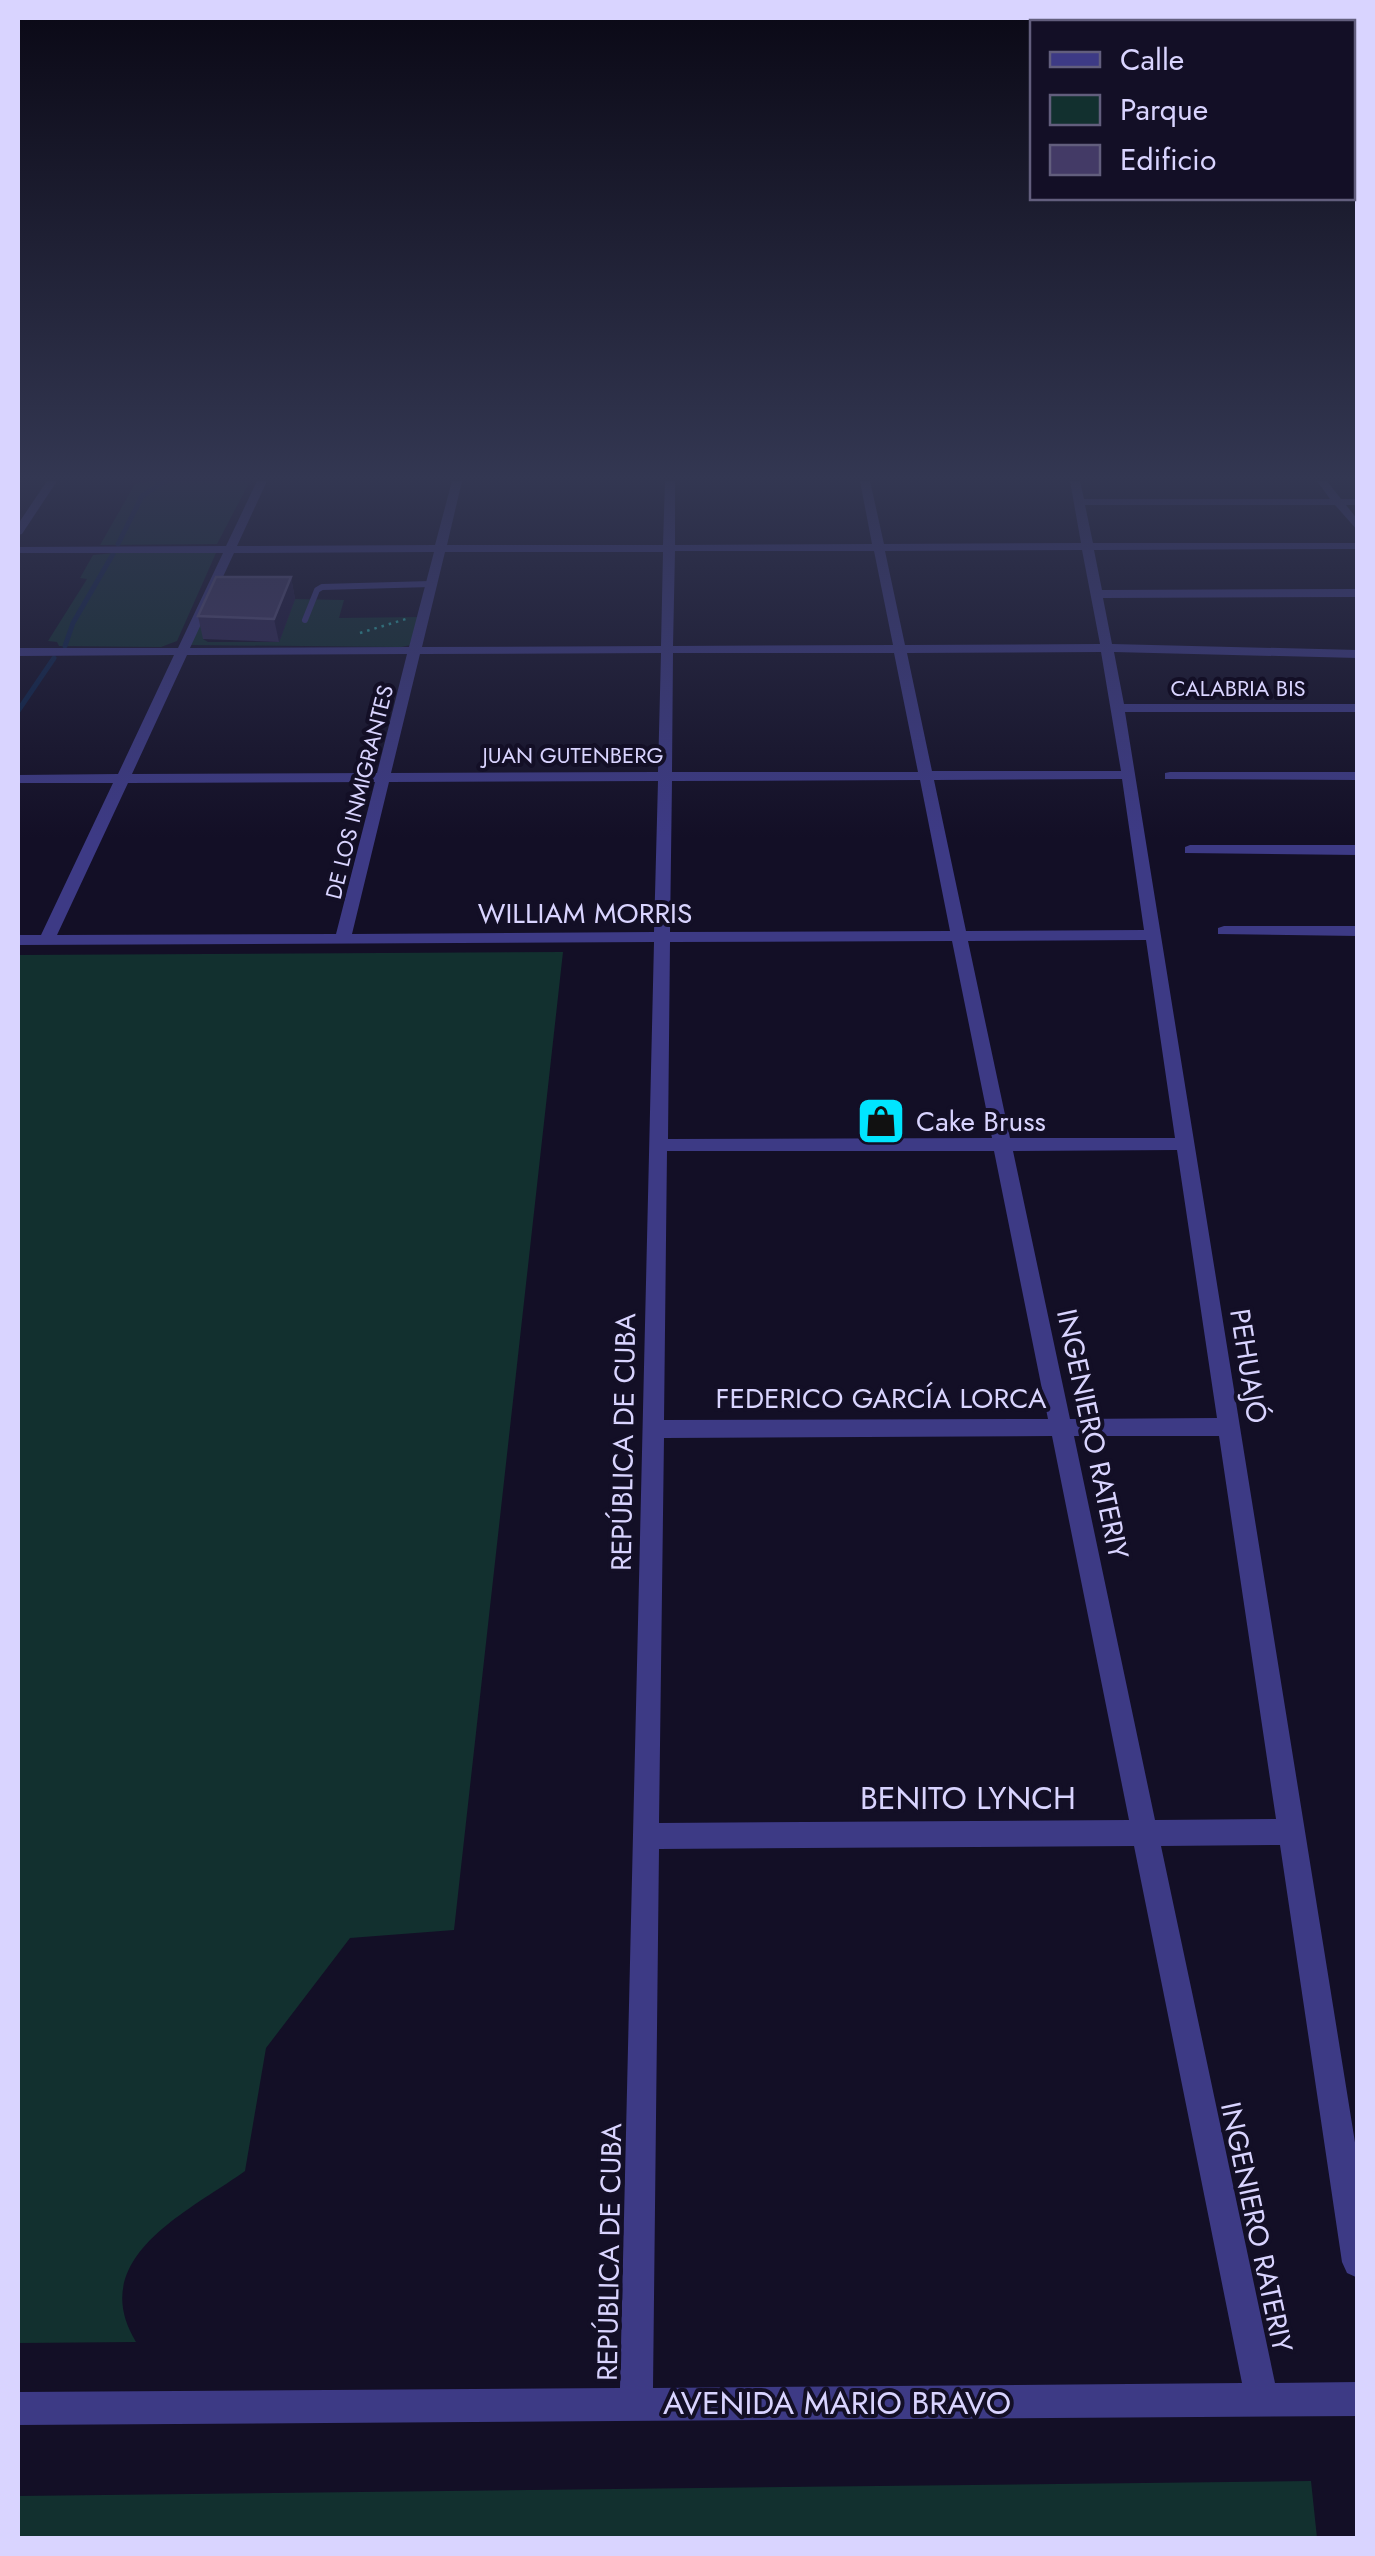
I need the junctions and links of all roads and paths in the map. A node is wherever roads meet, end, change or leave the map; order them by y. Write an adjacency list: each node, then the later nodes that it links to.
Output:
1 (206, 600): 12 (street)
2 (313, 600): 7 (lane)
3 (427, 600): 10 (street, DE LOS INMIGRANTES)
4 (668, 600): 11 (street, REPÚBLICA DE CUBA)
5 (889, 600): 9 (street, INGENIERO RATERIY)
6 (1099, 600): 8 (street, PEHUAJÓ)
7 (305, 620)
8 (1108, 648): 9 (street); 14 (street); 15 (street, PEHUAJÓ)
9 (899, 649): 11 (street); 18 (street, INGENIERO RATERIY)
10 (416, 650): 11 (street); 12 (street); 23 (street, DE LOS INMIGRANTES)
11 (667, 650): 21 (street, REPÚBLICA DE CUBA)
12 (182, 651): 13 (street); 22 (street)
13 (18, 652)
14 (1358, 654)
15 (1118, 708): 16 (street, CALABRIA BIS); 17 (street, PEHUAJÓ)
16 (1358, 708)
17 (1128, 775): 18 (street, JUAN GUTENBERG); 30 (street, PEHUAJÓ)
18 (926, 776): 21 (street, JUAN GUTENBERG); 29 (street, INGENIERO RATERIY)
19 (1170, 776): 20 (street)
20 (1358, 776)
21 (665, 777): 23 (street, JUAN GUTENBERG); 31 (street, REPÚBLICA DE CUBA)
22 (122, 778): 23 (street, JUAN GUTENBERG); 24 (street, JUAN GUTENBERG); 34 (street)
23 (383, 778): 32 (street, DE LOS INMIGRANTES)
24 (18, 779)
25 (1190, 850): 26 (street)
26 (1358, 850)
27 (1224, 931): 28 (street)
28 (1358, 931)
29 (959, 936): 30 (street, WILLIAM MORRIS); 31 (street, WILLIAM MORRIS); 35 (street, INGENIERO RATERIY)
30 (1152, 936): 36 (street, PEHUAJÓ)
31 (662, 938): 32 (street, WILLIAM MORRIS); 37 (street, REPÚBLICA DE CUBA)
32 (342, 939): 34 (street, WILLIAM MORRIS)
33 (18, 940): 34 (street, WILLIAM MORRIS)
34 (46, 940)
35 (1002, 1144): 36 (street); 37 (street); 39 (street, INGENIERO RATERIY)
36 (1184, 1144): 38 (street, PEHUAJÓ)
37 (658, 1145): 40 (street, REPÚBLICA DE CUBA)
38 (1228, 1427): 39 (street, FEDERICO GARCÍA LORCA); 42 (street, PEHUAJÓ)
39 (1061, 1428): 40 (street, FEDERICO GARCÍA LORCA); 41 (street, INGENIERO RATERIY)
40 (653, 1429): 43 (street, REPÚBLICA DE CUBA)
41 (1145, 1832): 42 (street, BENITO LYNCH); 43 (street, BENITO LYNCH); 46 (street, INGENIERO RATERIY)
42 (1291, 1832): 44 (street, PEHUAJÓ)
43 (646, 1836): 47 (street, REPÚBLICA DE CUBA)
44 (1358, 2262)
45 (1358, 2399): 46 (street, AVENIDA MARIO BRAVO)
46 (1262, 2400): 47 (street, AVENIDA MARIO BRAVO)
47 (636, 2404): 48 (street, AVENIDA MARIO BRAVO)
48 (18, 2409)

